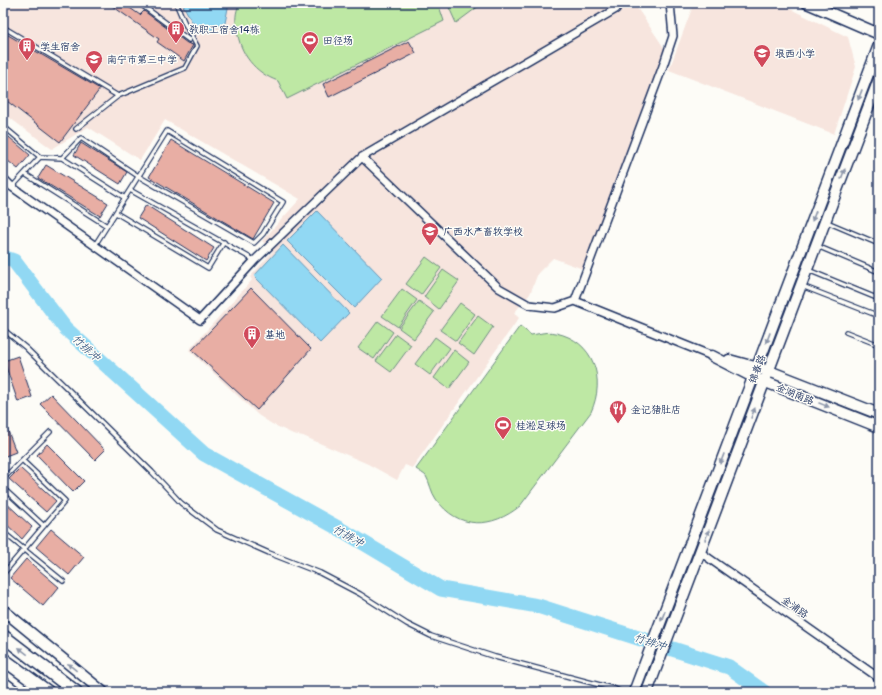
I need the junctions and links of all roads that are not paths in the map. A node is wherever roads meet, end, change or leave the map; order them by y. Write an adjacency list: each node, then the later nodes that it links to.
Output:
1 (139, 3): 8 (lane)
2 (176, 3): 11 (lane)
3 (670, 3): 35 (street)
4 (807, 3): 7 (main road)
5 (616, 9): 15 (street)
6 (3, 27): 11 (lane)
7 (879, 34)
8 (189, 40)
9 (879, 45): 41 (main road, 锦春路, one-way to 41)
10 (879, 79): 24 (main road, 锦春路, one-way to 10)
11 (118, 96): 13 (lane)
12 (3, 126): 14 (lane)
13 (76, 129)
14 (40, 157): 16 (lane); 17 (lane)
15 (362, 157): 30 (street); 35 (street)
16 (62, 158): 18 (lane); 22 (lane)
17 (24, 174): 20 (lane); 25 (lane)
18 (138, 176): 18 (lane); 21 (lane)
19 (3, 178): 20 (street)
20 (12, 187): 28 (street)
21 (130, 190): 22 (lane); 26 (lane)
22 (124, 198): 23 (lane)
23 (116, 213): 25 (lane); 26 (lane)
24 (825, 221): 27 (lane); 29 (main road, 锦春路)
25 (107, 226): 28 (lane)
26 (224, 242): 30 (lane)
27 (879, 244)
28 (95, 246): 30 (street)
29 (816, 246): 31 (main road, 锦春路); 32 (lane)
30 (255, 260)
31 (807, 270): 33 (main road, 锦春路); 34 (lane)
32 (879, 272)
33 (801, 285): 36 (lane); 42 (main road, 锦春路)
34 (879, 299)
35 (575, 301): 40 (street, 金湖南路)
36 (879, 316)
37 (3, 329): 67 (lane)
38 (846, 332): 39 (lane)
39 (879, 345)
40 (712, 356): 41 (main road, 金湖南路); 43 (main road, 金湖南路)
41 (757, 367): 42 (main road, 金湖南路); 43 (main road, 锦春路)
42 (769, 371): 44 (main road, 锦春路); 45 (main road, 金湖南路)
43 (753, 377): 44 (main road, 金湖南路); 62 (main road, 锦春路, one-way to 62)
44 (764, 382): 46 (main road, 金湖南路, one-way to 46); 54 (main road, 锦春路, one-way to 44)
45 (879, 414)
46 (879, 427)
47 (50, 432): 48 (lane)
48 (22, 460): 49 (lane); 51 (lane)
49 (3, 479)
50 (3, 488): 51 (lane)
51 (44, 526): 53 (lane)
52 (3, 532): 53 (lane)
53 (24, 549): 55 (lane); 56 (lane)
54 (700, 552): 60 (street, 金浦路); 68 (main road, 锦春路)
55 (3, 574)
56 (63, 581)
57 (3, 610): 66 (main road, one-way to 57)
58 (3, 636): 65 (highway, one-way to 58)
59 (3, 659): 64 (highway)
60 (879, 678)
61 (3, 682): 63 (main road)
62 (634, 691)
63 (16, 692)
64 (48, 692)
65 (76, 692)
66 (103, 692)
67 (621, 692)
68 (647, 692)

